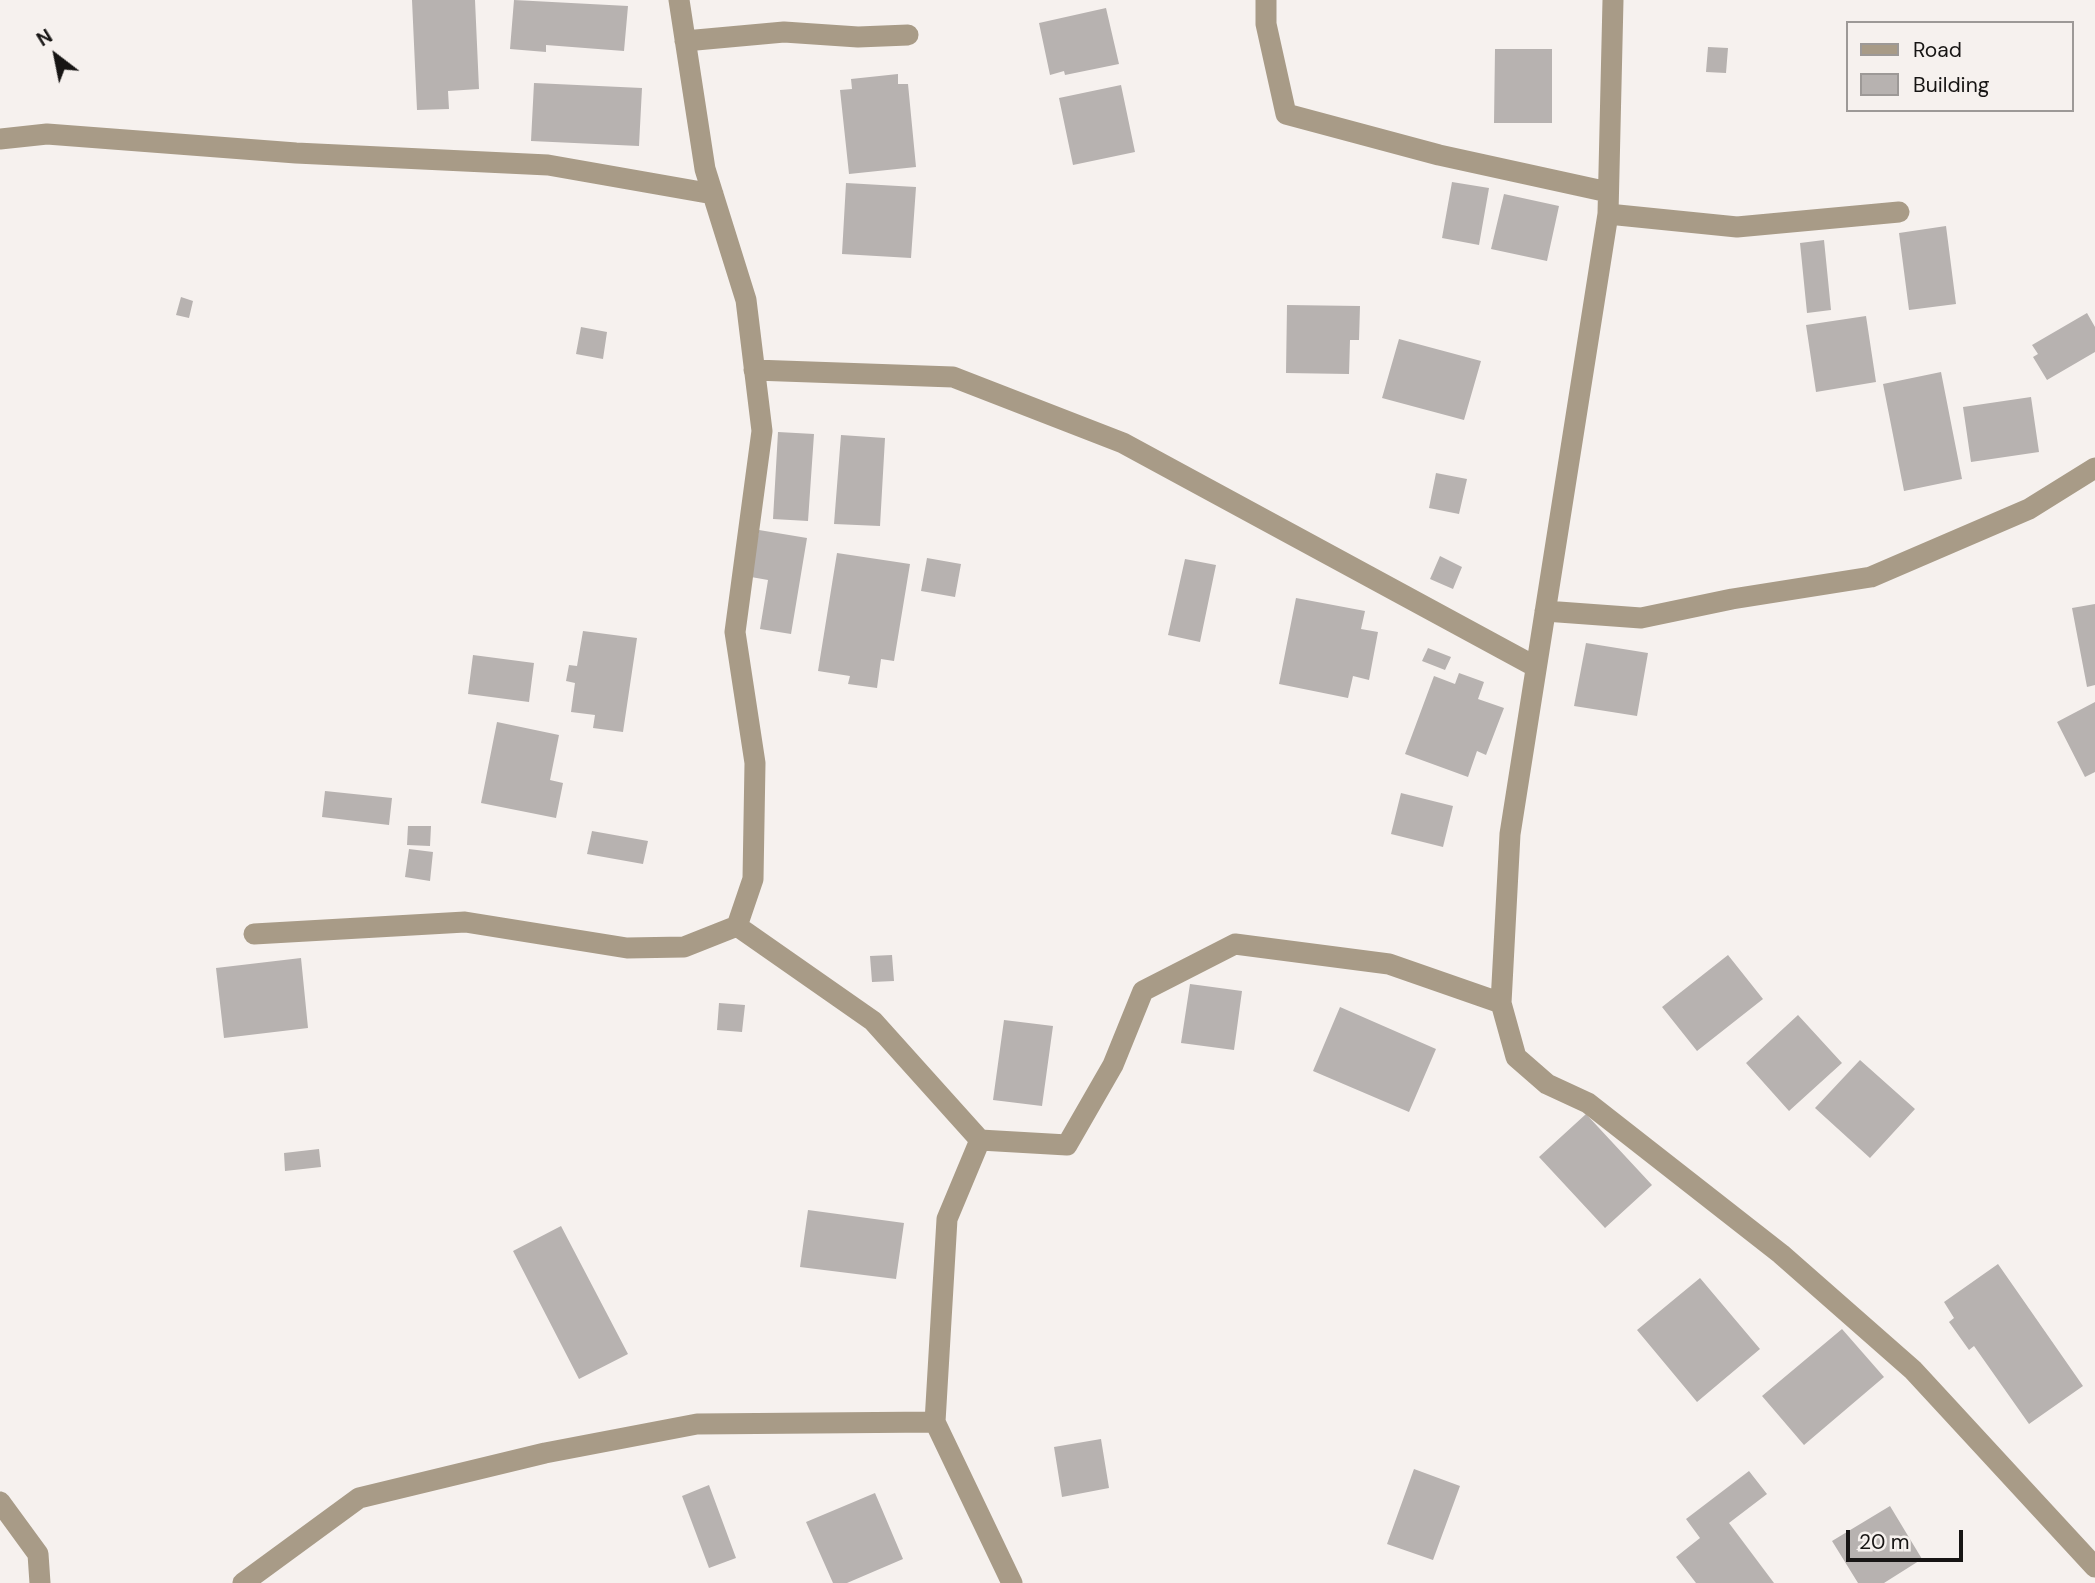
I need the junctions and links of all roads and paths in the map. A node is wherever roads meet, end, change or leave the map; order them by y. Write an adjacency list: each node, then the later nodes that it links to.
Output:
1 (679, 0): 5 (street)
2 (1266, 0): 7 (street)
3 (1613, 0): 7 (street)
4 (908, 35): 5 (street)
5 (685, 41): 8 (street)
6 (0, 139): 8 (street)
7 (1608, 192): 10 (street)
8 (713, 194): 11 (street)
9 (1899, 212): 10 (street)
10 (1608, 214): 13 (street)
11 (754, 370): 14 (street); 15 (street)
12 (2095, 468): 13 (street)
13 (1545, 611): 14 (street)
14 (1536, 667): 17 (street)
15 (737, 926): 16 (street); 18 (street)
16 (254, 934)
17 (1501, 1003): 18 (street); 21 (street)
18 (980, 1140): 19 (street)
19 (935, 1422): 23 (street); 24 (street)
20 (0, 1503): 22 (street)
21 (2095, 1567)
22 (40, 1583)
23 (243, 1583)
24 (1013, 1583)

